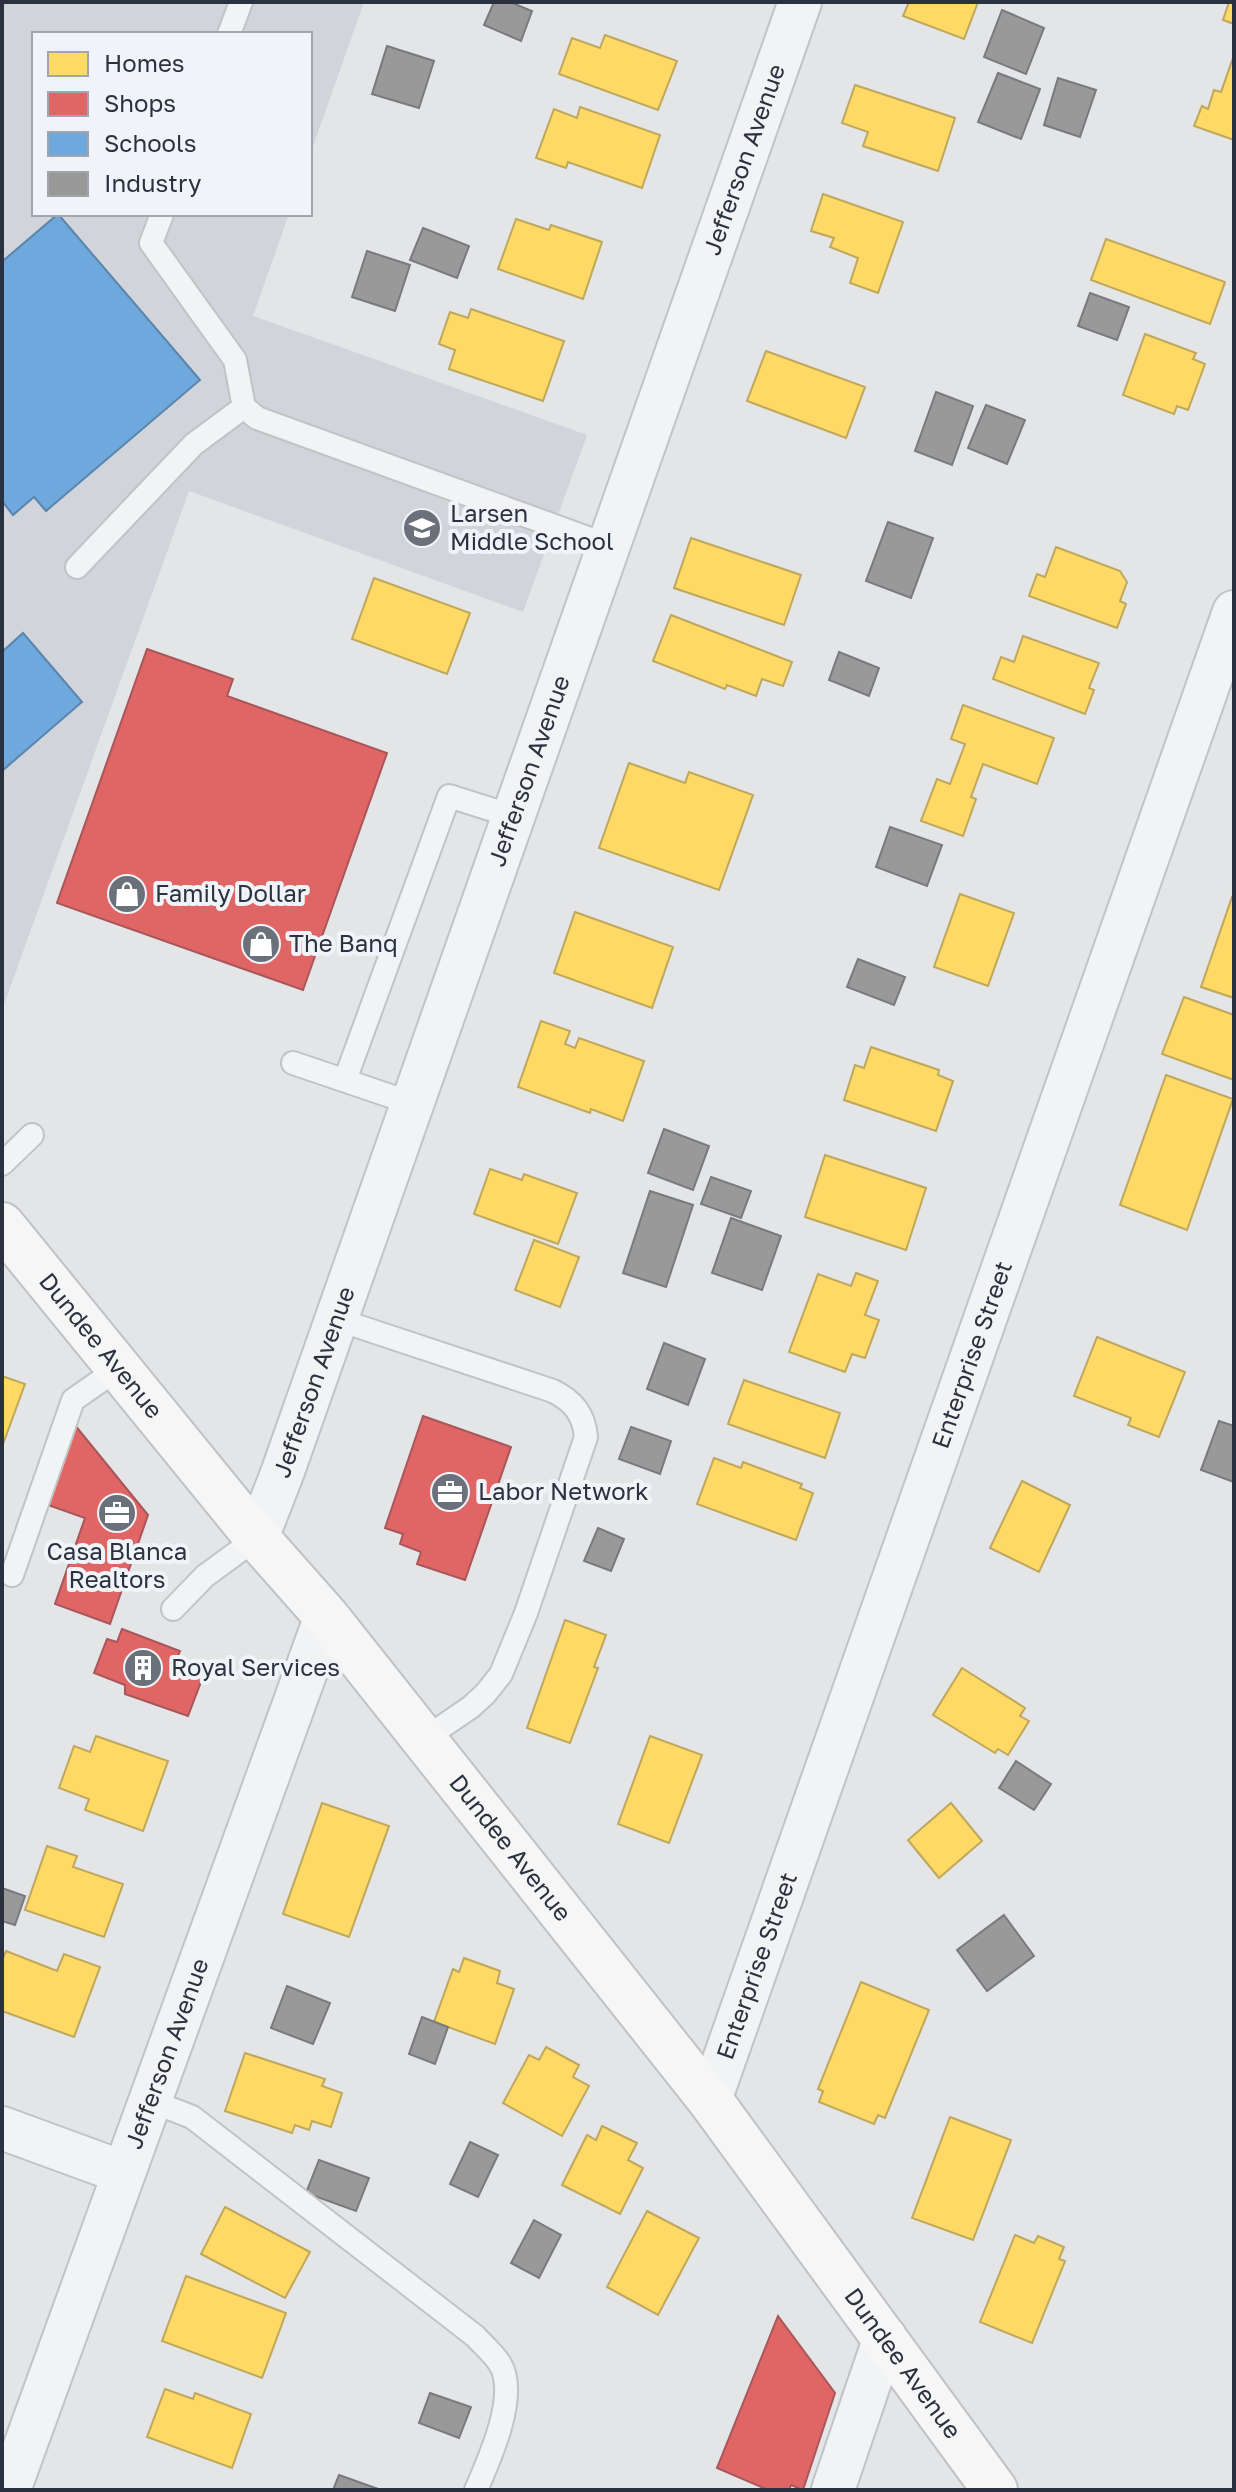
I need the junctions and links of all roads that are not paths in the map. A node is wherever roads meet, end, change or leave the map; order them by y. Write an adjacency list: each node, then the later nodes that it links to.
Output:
1 (241, 2): 3 (lane)
2 (800, 2): 6 (street, Jefferson Avenue)
3 (230, 32)
4 (161, 216): 5 (lane)
5 (244, 407): 6 (lane); 7 (lane)
6 (607, 545): 9 (street, Jefferson Avenue)
7 (77, 567)
8 (1234, 612): 24 (street, Enterprise Street)
9 (512, 816): 11 (lane); 12 (street, Jefferson Avenue)
10 (293, 1063): 11 (lane)
11 (345, 1080): 12 (lane)
12 (411, 1103): 16 (street, Jefferson Avenue)
13 (32, 1135): 14 (lane)
14 (2, 1164)
15 (2, 1225): 17 (main road, Dundee Avenue)
16 (336, 1319): 18 (street, Jefferson Avenue); 22 (lane)
17 (119, 1368): 18 (main road, Dundee Avenue); 19 (lane)
18 (257, 1538): 20 (lane); 21 (main road, Dundee Avenue)
19 (12, 1575)
20 (173, 1609)
21 (326, 1616): 22 (main road, Dundee Avenue); 23 (street, Jefferson Avenue)
22 (424, 1739): 24 (main road, Dundee Avenue)
23 (148, 2100): 26 (street, Jefferson Avenue); 29 (lane)
24 (710, 2100): 27 (main road, Dundee Avenue)
25 (2, 2128): 26 (street)
26 (122, 2172): 28 (street, Jefferson Avenue)
27 (885, 2337): 30 (street); 31 (main road, Dundee Avenue)
28 (9, 2490)
29 (476, 2490)
30 (833, 2490)
31 (995, 2490)

